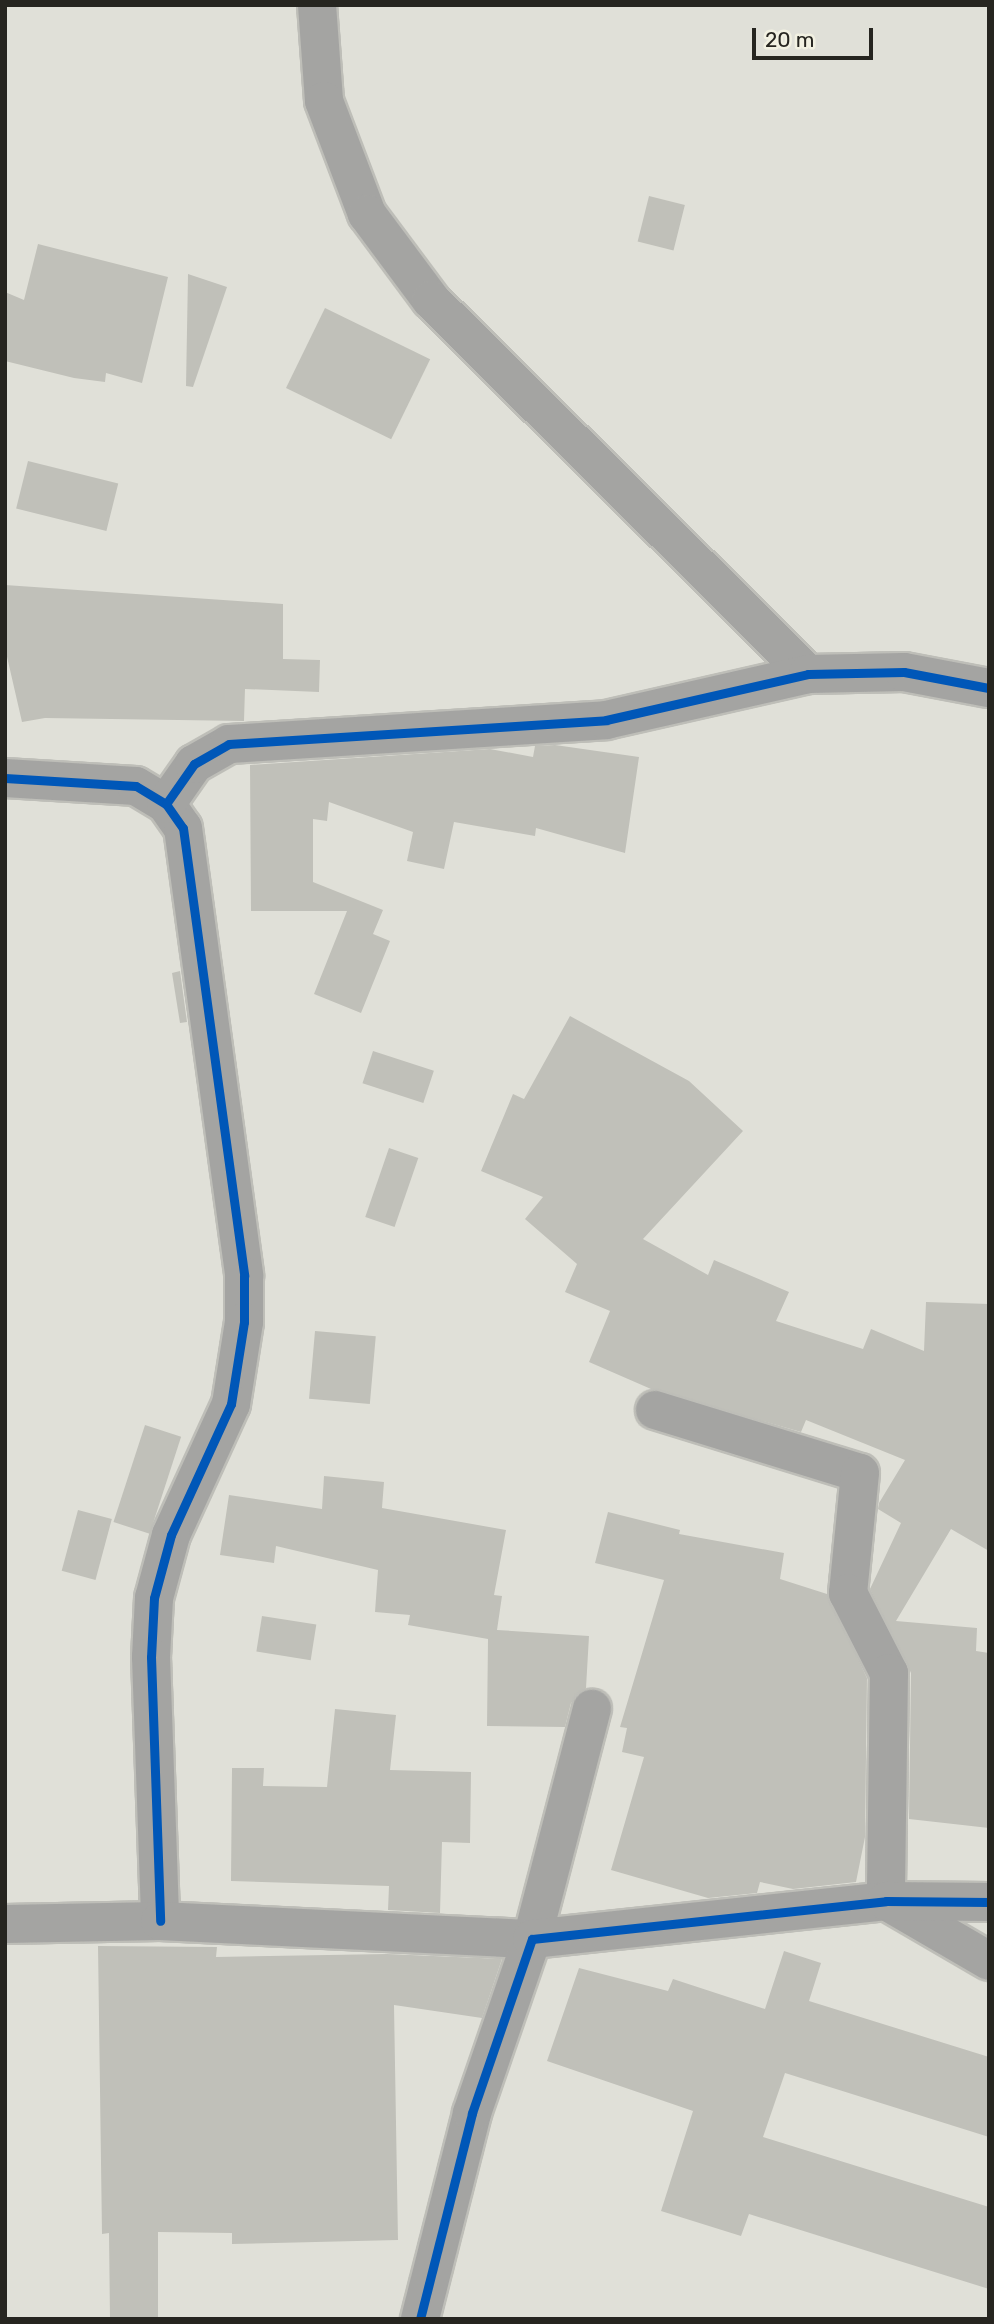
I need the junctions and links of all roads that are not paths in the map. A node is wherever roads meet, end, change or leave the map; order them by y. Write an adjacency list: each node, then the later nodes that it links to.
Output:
1 (317, 5): 2 (street)
2 (808, 674): 3 (street); 5 (street)
3 (989, 688)
4 (5, 778): 5 (street)
5 (166, 804): 10 (street)
6 (655, 1410): 8 (street)
7 (592, 1709): 12 (street)
8 (886, 1901): 9 (street); 12 (street); 13 (street)
9 (989, 1902)
10 (160, 1921): 11 (street); 12 (street)
11 (5, 1924)
12 (532, 1939): 14 (street)
13 (989, 1961)
14 (420, 2319)

